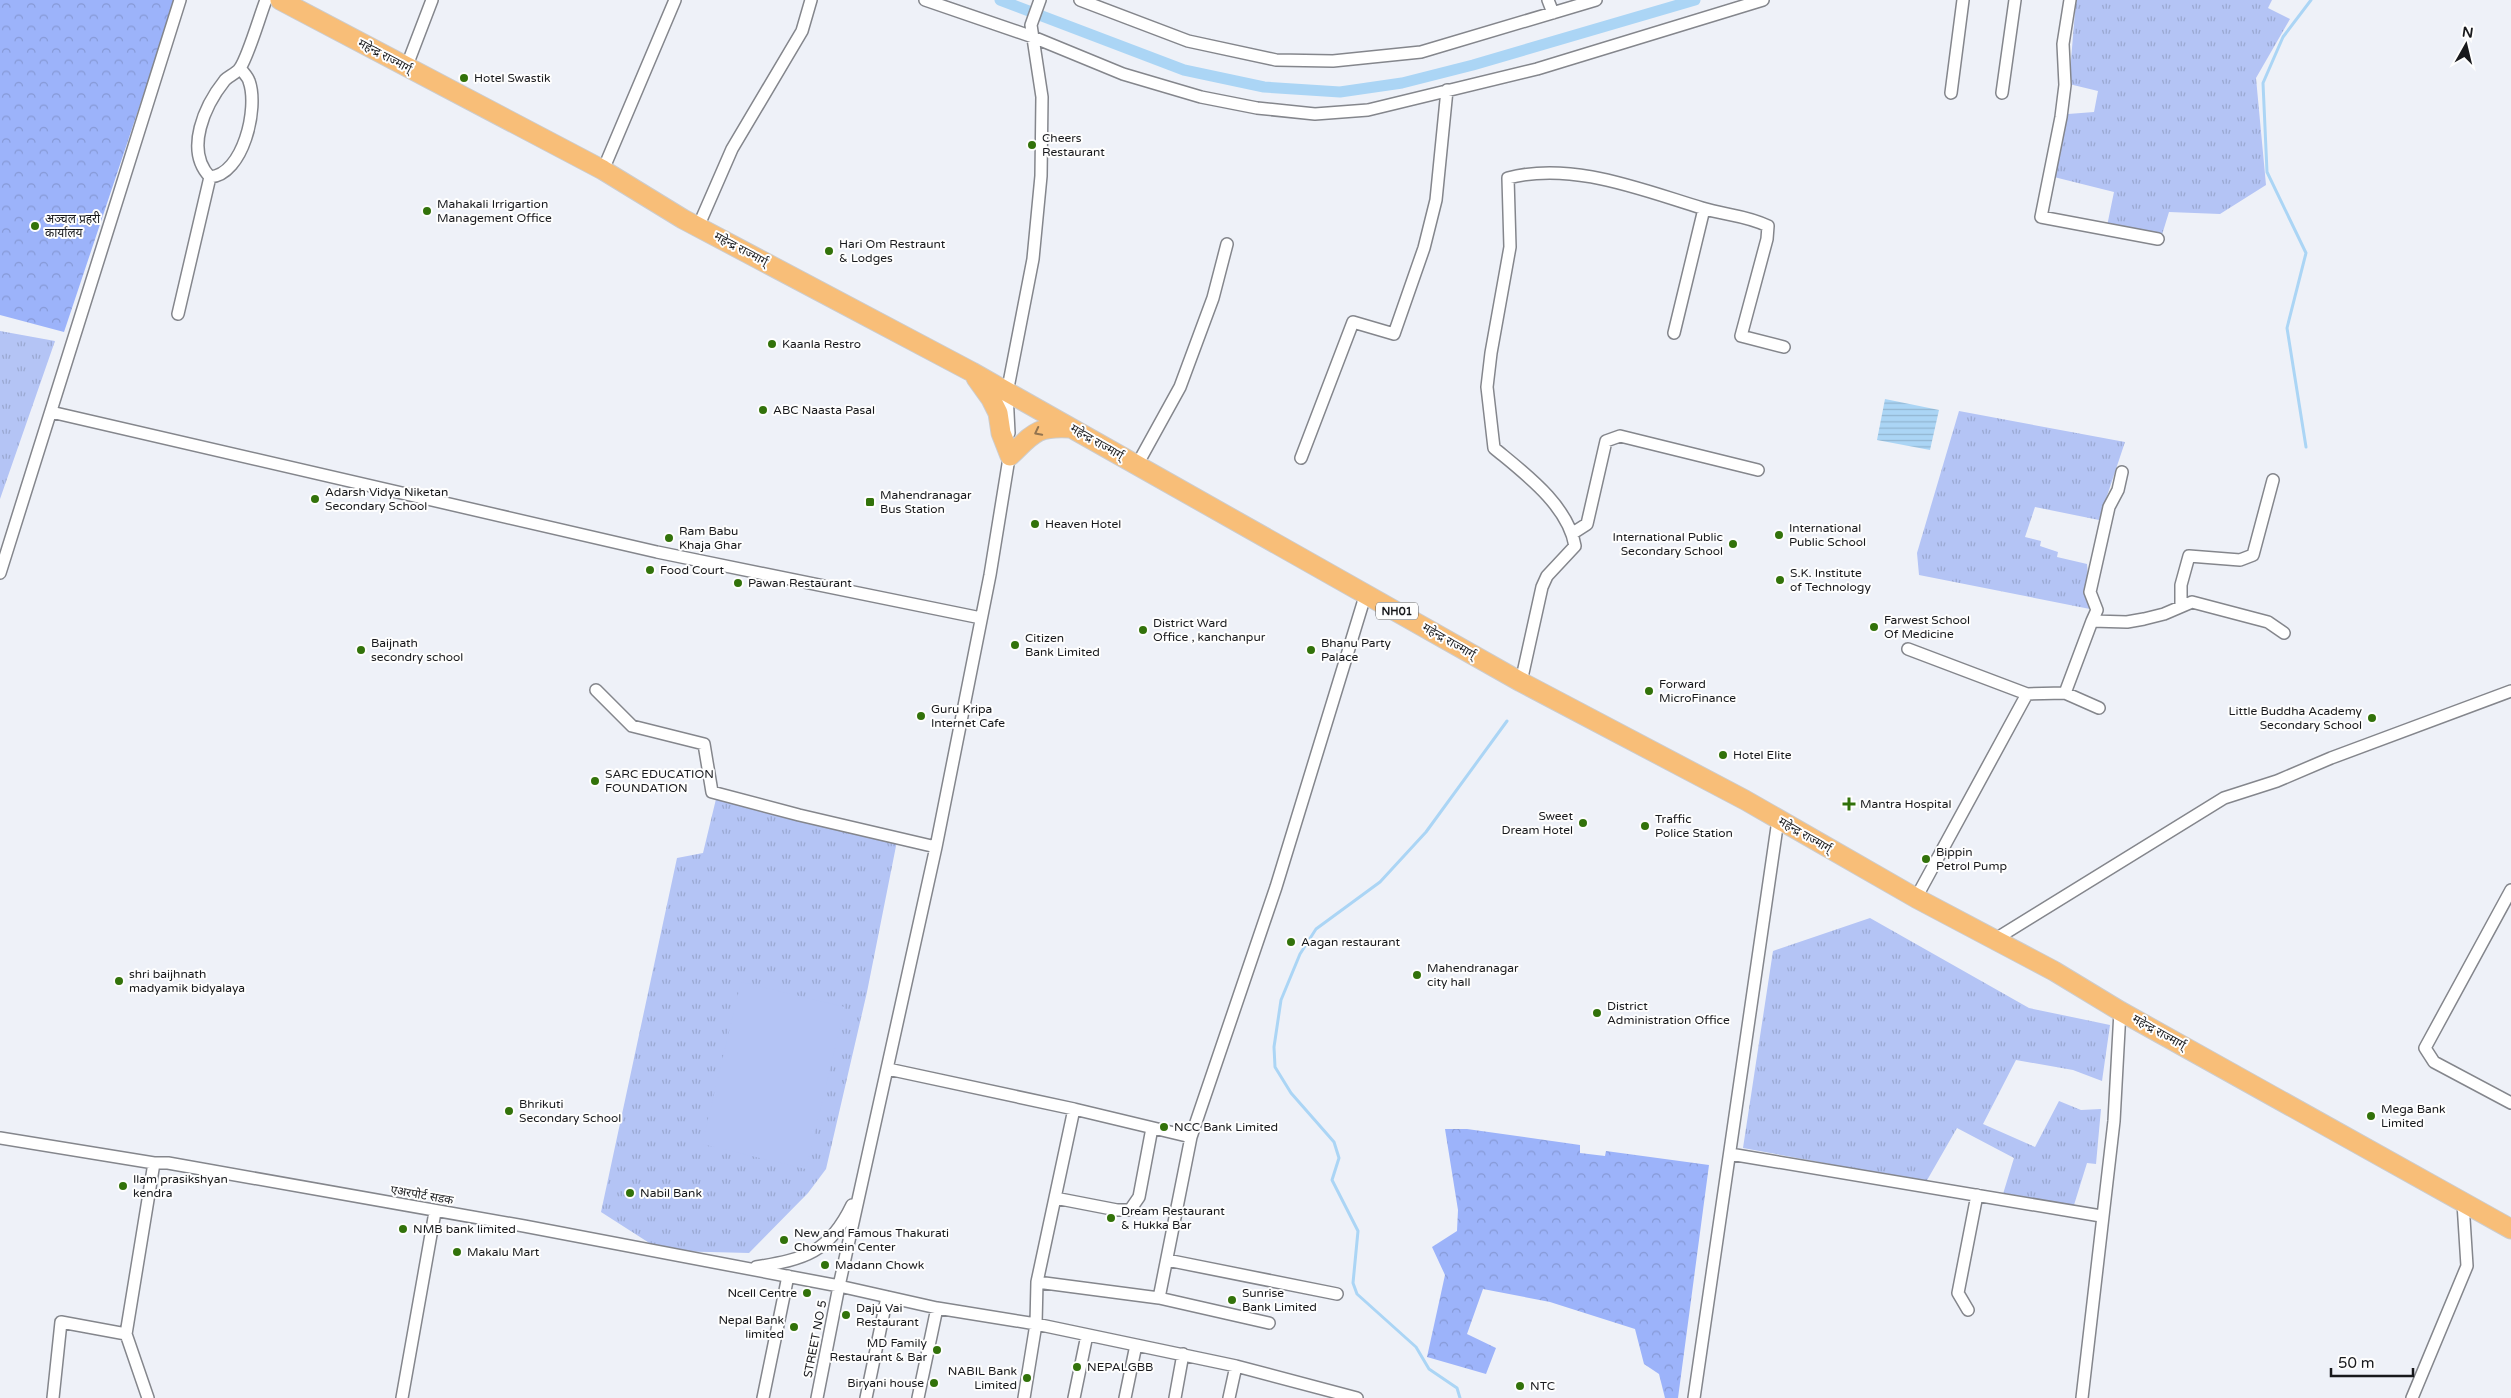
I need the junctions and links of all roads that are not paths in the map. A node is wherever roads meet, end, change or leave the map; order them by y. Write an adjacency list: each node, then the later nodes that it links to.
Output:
1 (180, 0): 34 (street)
2 (266, 0): 18 (street)
3 (280, 0): 19 (highway, महेन्द्र राज्मार्ग् / NH01)
4 (432, 0): 19 (street)
5 (675, 0): 23 (street)
6 (811, 0): 26 (street)
7 (925, 0): 17 (street)
8 (1080, 0): 16 (street)
9 (1548, 0): 16 (street)
10 (1596, 0): 16 (street)
11 (1763, 0): 20 (street)
12 (1963, 0): 21 (street)
13 (2015, 0): 22 (street)
14 (2070, 0): 27 (street)
15 (1039, 2): 17 (street)
16 (1553, 13)
17 (1033, 37): 20 (street); 33 (street)
18 (240, 68): 24 (street); 24 (street)
19 (406, 68): 23 (highway, महेन्द्र राज्मार्ग् / NH01)
20 (1447, 90): 37 (street)
21 (1951, 93)
22 (2002, 93)
23 (603, 170): 26 (highway, महेन्द्र राज्मार्ग् / NH01)
24 (210, 177): 29 (street)
25 (1704, 209): 30 (street); 31 (street); 42 (street)
26 (698, 227): 32 (highway, महेन्द्र राज्मार्ग् / NH01)
27 (2158, 239)
28 (1227, 244): 38 (street)
29 (178, 314)
30 (1674, 333)
31 (1784, 347)
32 (972, 372): 33 (highway, महेन्द्र राज्मार्ग् / NH01); 36 (highway)
33 (1007, 393): 35 (highway, महेन्द्र राज्मार्ग् / NH01); 36 (street)
34 (51, 412): 43 (street); 46 (street)
35 (1074, 429): 36 (highway, one-way to 36); 38 (highway, महेन्द्र राज्मार्ग् / NH01)
36 (1010, 456): 46 (street)
37 (1301, 458)
38 (1137, 465): 44 (highway, महेन्द्र राज्मार्ग् / NH01)
39 (1758, 470): 42 (street)
40 (2122, 472): 47 (street)
41 (2273, 480): 45 (street)
42 (1573, 533): 50 (street)
43 (0, 573)
44 (1366, 593): 50 (highway, महेन्द्र राज्मार्ग् / NH01); 66 (street)
45 (2181, 605): 47 (street); 48 (street)
46 (981, 618): 57 (street)
47 (2092, 622): 53 (street)
48 (2284, 633)
49 (1908, 649): 54 (street)
50 (1521, 682): 56 (highway, महेन्द्र राज्मार्ग् / NH01)
51 (596, 690): 57 (street)
52 (2511, 691): 60 (street)
53 (2066, 693): 54 (street); 55 (street)
54 (2027, 694): 59 (street)
55 (2099, 708)
56 (1778, 820): 59 (highway, महेन्द्र राज्मार्ग् / NH01); 68 (street)
57 (936, 847): 62 (street)
58 (2511, 890): 63 (street)
59 (1916, 898): 60 (highway, महेन्द्र राज्मार्ग् / NH01)
60 (1994, 940): 61 (highway, महेन्द्र राज्मार्ग् / NH01)
61 (2120, 1011): 73 (highway, महेन्द्र राज्मार्ग् / NH01); 75 (street)
62 (888, 1069): 64 (street); 70 (street)
63 (2511, 1103)
64 (1074, 1108): 65 (street); 72 (street)
65 (1152, 1128): 66 (street); 72 (street)
66 (1191, 1137): 77 (street)
67 (0, 1138): 69 (street, एअरपोर्ट सडक)
68 (1730, 1154): 71 (street); 107 (street)
69 (154, 1163): 74 (street, एअरपोर्ट सडक); 89 (street)
70 (861, 1185): 78 (street); 81 (street, STREET NO 5)
71 (1977, 1195): 75 (street); 86 (street)
72 (1055, 1198): 80 (street)
73 (2463, 1203): 76 (highway, महेन्द्र राज्मार्ग् / NH01); 109 (street)
74 (435, 1212): 78 (street, एअरपोर्ट सडक); 97 (street)
75 (2101, 1216): 108 (street)
76 (2511, 1229)
77 (1167, 1260): 82 (street); 84 (street)
78 (747, 1268): 79 (street, एअरपोर्ट सडक)
79 (788, 1276): 81 (street, एअरपोर्ट सडक); 98 (street)
80 (1037, 1282): 84 (street); 88 (street)
81 (839, 1286): 83 (street, एअरपोर्ट सडक); 94 (street, STREET NO 5)
82 (1337, 1294)
83 (887, 1297): 85 (street, एअरपोर्ट सडक); 99 (street)
84 (1159, 1298): 87 (street)
85 (937, 1308): 88 (street, एअरपोर्ट सडक); 100 (street)
86 (1968, 1310)
87 (1269, 1323)
88 (1036, 1324): 90 (street, एअरपोर्ट सडक); 101 (street)
89 (126, 1334): 95 (street); 96 (street)
90 (1087, 1335): 91 (street, एअरपोर्ट सडक); 102 (street)
91 (1136, 1345): 92 (street, एअरपोर्ट सडक); 103 (street)
92 (1183, 1354): 93 (street, एअरपोर्ट सडक); 104 (street)
93 (1236, 1366): 105 (street); 106 (street, एअरपोर्ट सडक)
94 (821, 1397)
95 (53, 1398)
96 (148, 1398)
97 (402, 1398)
98 (763, 1398)
99 (866, 1398)
100 (918, 1398)
101 (1024, 1398)
102 (1074, 1398)
103 (1125, 1398)
104 (1175, 1398)
105 (1229, 1398)
106 (1357, 1398)
107 (1694, 1398)
108 (2082, 1398)
109 (2412, 1398)

